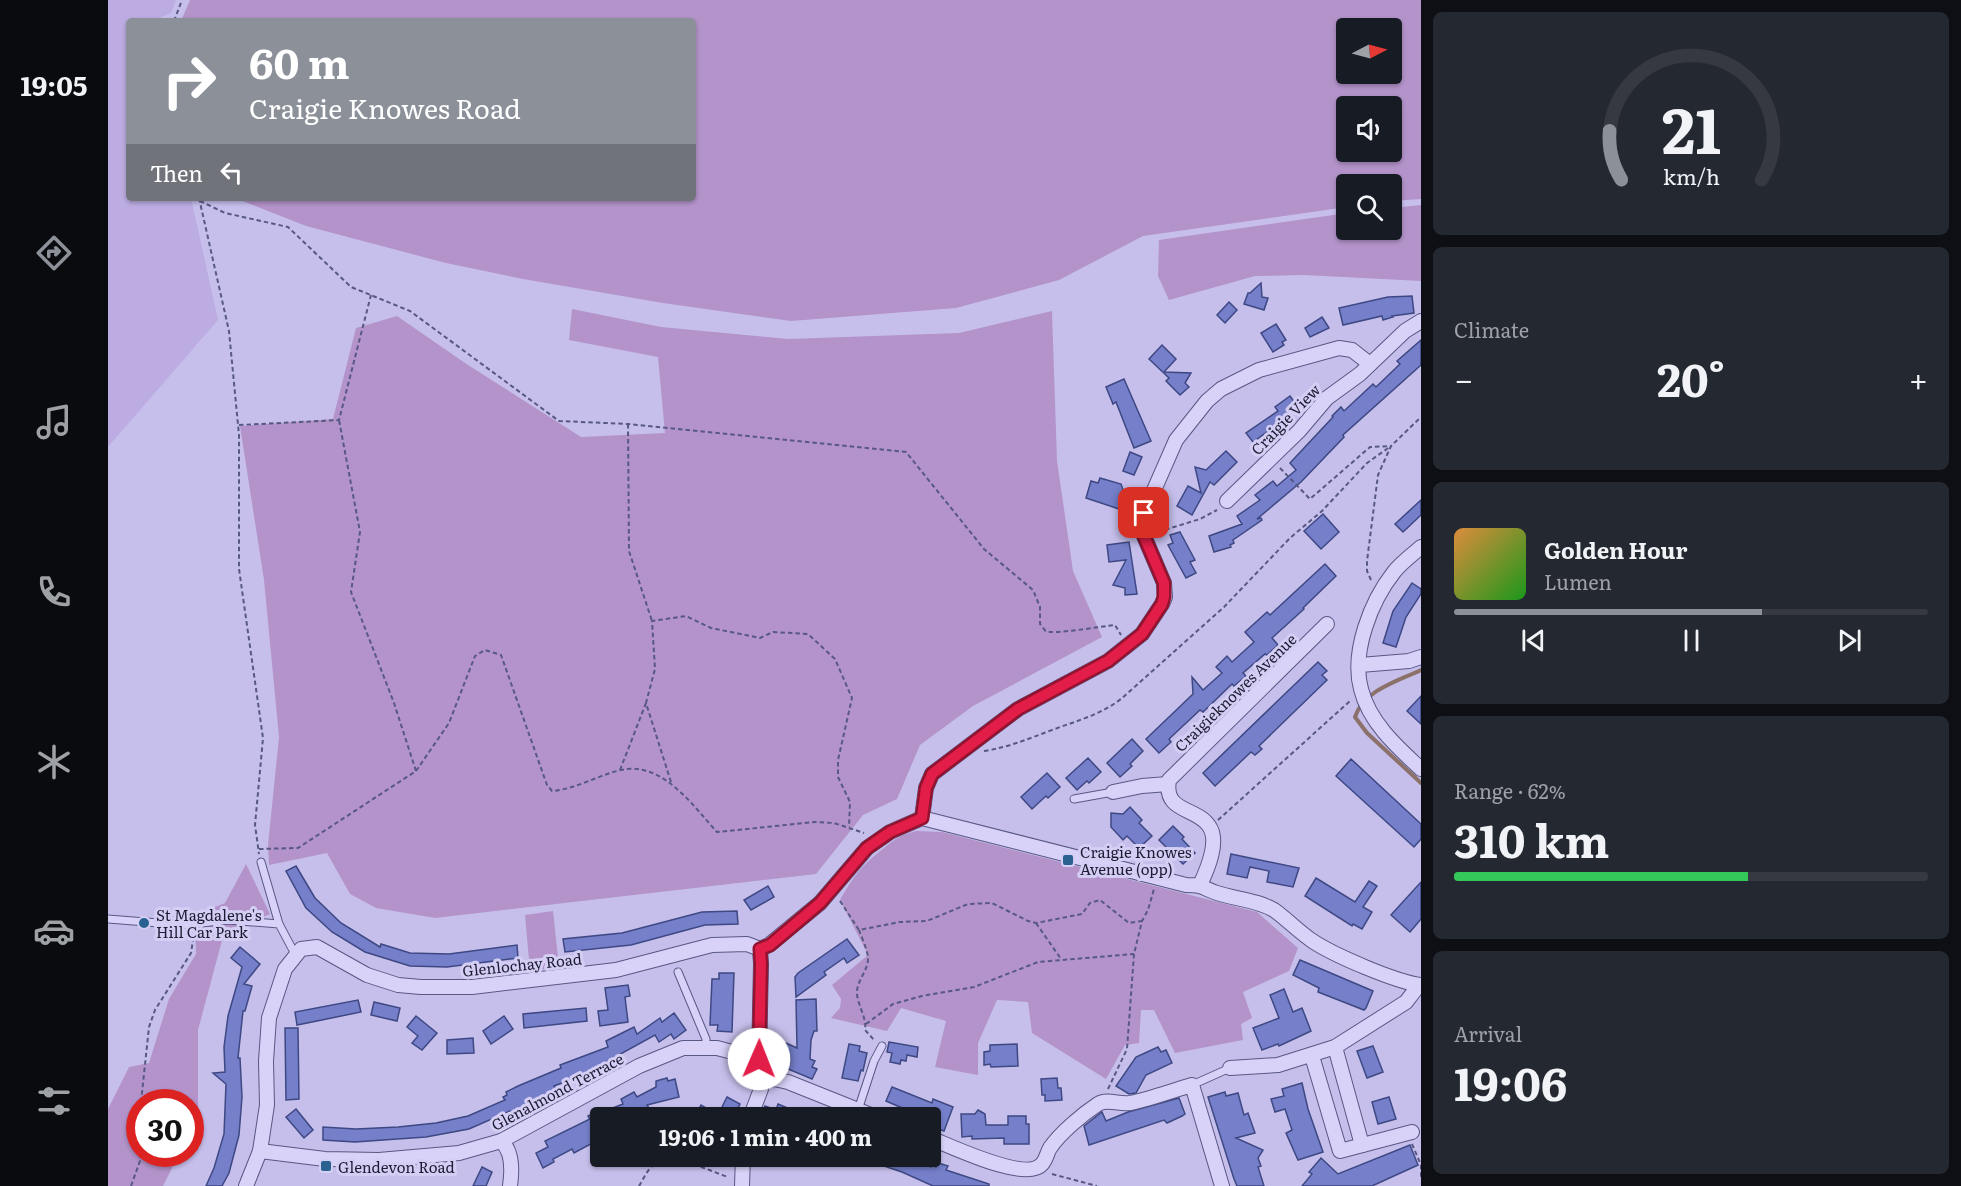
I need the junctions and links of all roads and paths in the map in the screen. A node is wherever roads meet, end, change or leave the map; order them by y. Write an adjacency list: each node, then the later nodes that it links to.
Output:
1 (182, 0): 2 (path)
2 (175, 18)
3 (199, 201): 11 (path)
4 (201, 201): 5 (path)
5 (371, 295): 9 (path); 10 (path)
6 (1421, 321): 7 (street, Craigie View)
7 (1370, 364): 13 (street, Craigie View); 15 (street)
8 (1421, 417): 12 (path)
9 (339, 420): 11 (path); 28 (path)
10 (628, 424): 18 (path); 20 (path)
11 (238, 425): 37 (path)
12 (1391, 446): 13 (path); 17 (path); 25 (path)
13 (1270, 459): 14 (street, Craigie View)
14 (1227, 501): 15 (path)
15 (1144, 536): 20 (street)
16 (1421, 547): 17 (street)
17 (1379, 595): 22 (street)
18 (652, 621): 24 (path); 35 (path)
19 (1327, 624): 30 (street, Craigieknowes Avenue)
20 (1127, 646): 34 (street)
21 (1421, 657): 22 (street)
22 (1360, 665): 23 (street)
23 (1363, 694): 26 (street); 33 (path)
24 (646, 703): 27 (path); 29 (path)
25 (977, 753)
26 (1421, 769)
27 (620, 770): 28 (path); 29 (path)
28 (416, 771): 37 (path)
29 (671, 783): 35 (path)
30 (1168, 784): 31 (street); 40 (street)
31 (1113, 792): 32 (lane)
32 (1074, 799)
33 (1223, 817)
34 (922, 818): 36 (street); 39 (street)
35 (849, 827): 36 (path)
36 (880, 839): 41 (street)
37 (258, 849): 38 (path)
38 (261, 862): 45 (lane)
39 (1157, 878): 40 (street); 43 (path)
40 (1200, 885): 53 (street)
41 (830, 891): 47 (path); 48 (street)
42 (108, 919): 46 (lane)
43 (1142, 921): 44 (path); 50 (path)
44 (1036, 922): 47 (path); 51 (path)
45 (279, 924): 46 (lane); 49 (lane)
46 (195, 925): 64 (path)
47 (859, 930): 54 (path)
48 (760, 949): 49 (street, Glenlochay Road); 59 (street)
49 (295, 954): 73 (street)
50 (1134, 954): 51 (path); 65 (path)
51 (1061, 959): 54 (path)
52 (678, 972): 56 (lane)
53 (1420, 982): 57 (street)
54 (866, 1024): 60 (path)
55 (882, 1046): 60 (lane)
56 (706, 1047): 59 (street, Glenalmond Terrace); 70 (street, Glenalmond Terrace)
57 (1335, 1047): 58 (street); 72 (street)
58 (1312, 1056): 61 (street); 72 (street)
59 (759, 1059): 62 (street)
60 (874, 1061): 68 (lane)
61 (1230, 1068): 63 (lane)
62 (761, 1080): 66 (street); 67 (street)
63 (1192, 1085): 65 (street); 84 (street)
64 (142, 1089)
65 (1107, 1102): 76 (street)
66 (754, 1107)
67 (850, 1107)
68 (859, 1107)
69 (1410, 1133): 72 (street); 77 (path)
70 (501, 1141): 73 (street, Glenalmond Terrace); 81 (street)
71 (941, 1142): 76 (street)
72 (1362, 1145)
73 (260, 1151): 80 (street)
74 (138, 1167): 79 (path)
75 (742, 1167): 78 (street)
76 (1034, 1170): 83 (path)
77 (1421, 1178)
78 (742, 1184): 82 (path)
79 (131, 1186)
80 (246, 1186)
81 (510, 1186)
82 (639, 1186)
83 (1097, 1186)
84 (1222, 1186)

